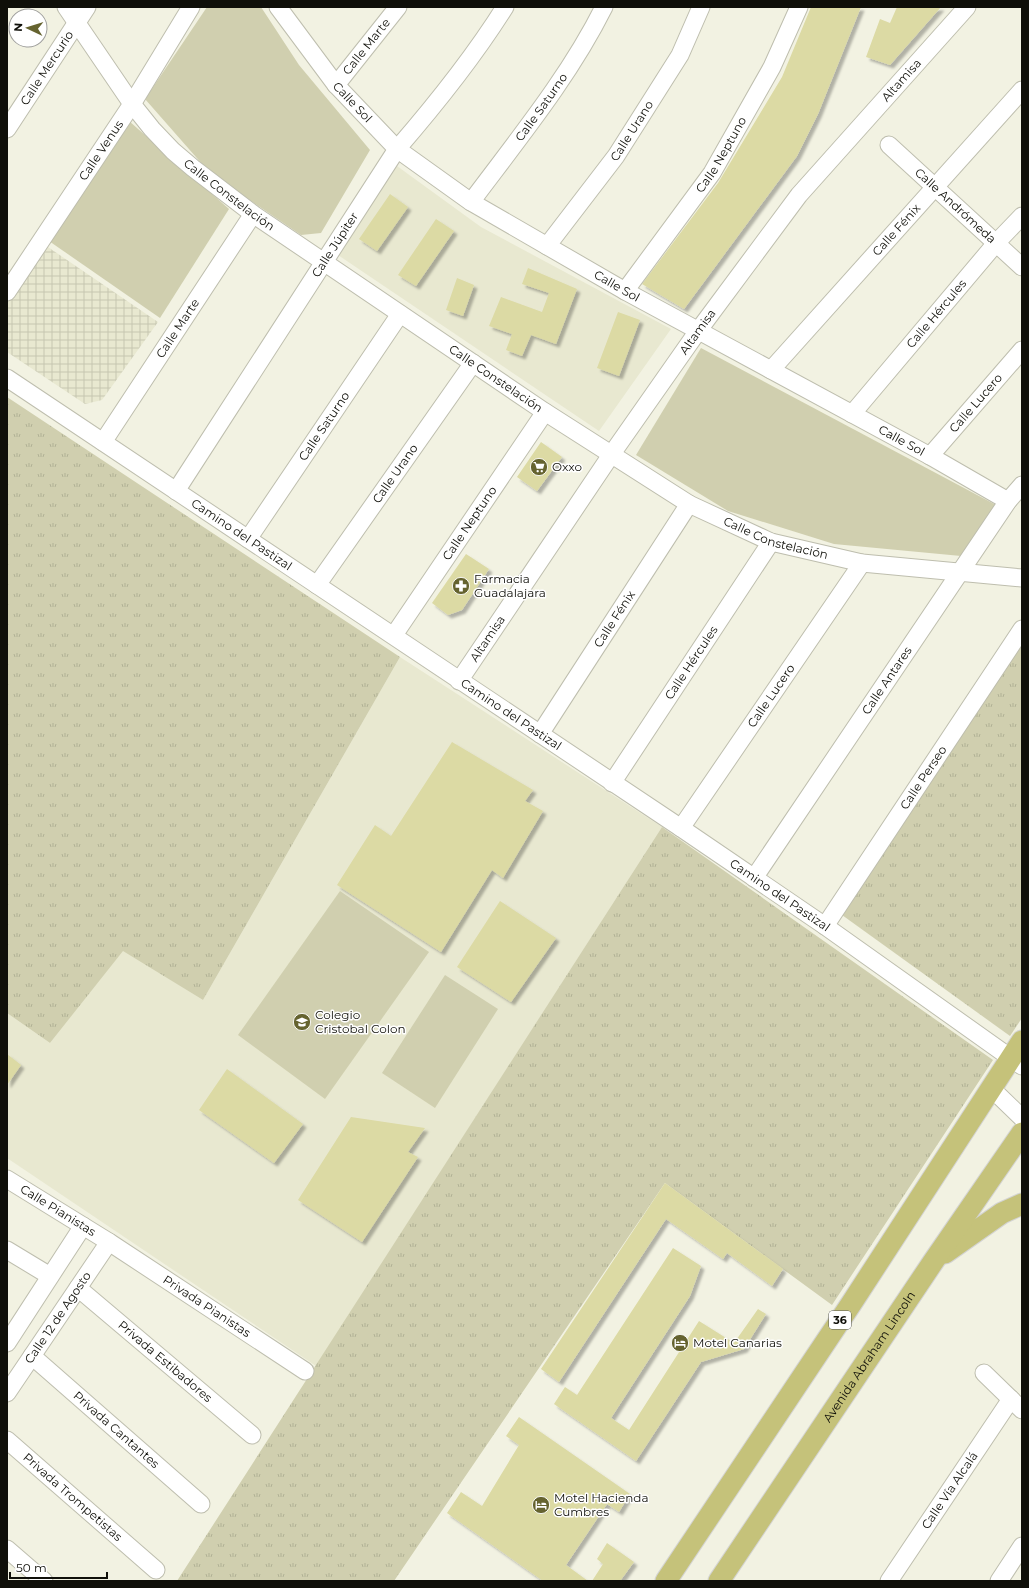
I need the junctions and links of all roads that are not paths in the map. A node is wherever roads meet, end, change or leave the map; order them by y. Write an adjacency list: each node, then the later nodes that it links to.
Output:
1 (66, 7): 11 (street, Calle Constelación)
2 (87, 7): 11 (street, Calle Mercurio)
3 (192, 7): 14 (street, Calle Venus)
4 (398, 7): 12 (street, Calle Marte)
5 (505, 7): 17 (street, Calle Júpiter)
6 (604, 7): 19 (street, Calle Saturno)
7 (701, 7): 23 (street, Calle Urano)
8 (799, 7): 26 (street, Calle Neptuno)
9 (967, 7): 29 (street, Altamisa)
10 (280, 8): 12 (street, Calle Sol)
11 (76, 24): 14 (street, Calle Constelación); 15 (street, Calle Mercurio)
12 (336, 85): 17 (street, Calle Sol)
13 (1022, 90): 18 (street, Calle Fénix)
14 (132, 104): 20 (street, Calle Constelación); 27 (street, Calle Venus)
15 (7, 129)
16 (889, 145): 18 (street, Calle Andrómeda)
17 (397, 149): 19 (street, Calle Sol); 24 (street, Calle Júpiter)
18 (934, 186): 22 (street, Calle Andrómeda); 32 (street, Calle Fénix)
19 (471, 202): 23 (street, Calle Sol)
20 (253, 214): 24 (street, Calle Constelación); 36 (street, Calle Marte)
21 (1022, 216): 22 (street, Calle Hércules)
22 (997, 242): 25 (street, Calle Andrómeda); 35 (street, Calle Hércules)
23 (547, 246): 26 (street, Calle Sol)
24 (324, 260): 28 (street, Calle Constelación); 40 (street, Calle Júpiter)
25 (1022, 267)
26 (625, 291): 29 (street, Calle Sol)
27 (7, 292)
28 (400, 314): 31 (street, Calle Constelación); 43 (street, Calle Saturno)
29 (698, 331): 32 (street, Calle Sol); 37 (street, Altamisa)
30 (1022, 350): 38 (street, Calle Lucero)
31 (473, 363): 34 (street, Calle Constelación); 48 (street, Calle Urano)
32 (771, 370): 35 (street, Calle Sol)
33 (7, 378): 36 (street, Camino del Pastizal)
34 (545, 412): 37 (street, Calle Constelación); 50 (street, Calle Neptuno)
35 (852, 414): 38 (street, Calle Sol)
36 (103, 442): 40 (street, Camino del Pastizal)
37 (611, 455): 42 (street, Calle Constelación); 51 (street, Altamisa)
38 (930, 456): 41 (street, Calle Sol)
39 (1022, 485): 41 (street, Calle Antares)
40 (176, 491): 43 (street, Camino del Pastizal)
41 (1008, 501): 46 (street, Calle Antares)
42 (689, 504): 44 (street, Calle Constelación); 52 (street, Calle Fénix)
43 (248, 539): 48 (street, Camino del Pastizal)
44 (771, 542): 45 (street, Calle Constelación); 53 (street, Calle Hércules)
45 (862, 563): 46 (street, Calle Constelación); 54 (street, Calle Lucero)
46 (960, 572): 47 (street, Calle Constelación); 55 (street, Calle Antares)
47 (1022, 578)
48 (318, 585): 50 (street, Camino del Pastizal)
49 (1022, 629): 56 (street, Calle Perseo)
50 (394, 636): 51 (street, Camino del Pastizal)
51 (459, 681): 52 (street, Camino del Pastizal)
52 (540, 734): 53 (street, Camino del Pastizal)
53 (612, 783): 54 (street, Camino del Pastizal)
54 (681, 828): 55 (street, Camino del Pastizal)
55 (754, 878): 56 (street, Camino del Pastizal)
56 (825, 926): 57 (street, Camino del Pastizal)
57 (1018, 1054): 58 (main road, 36)
58 (991, 1088): 59 (street); 82 (main road, 36)
59 (1022, 1118)
60 (1022, 1133): 66 (main road, Avenida Abraham Lincoln)
61 (7, 1179): 63 (street, Calle Pianistas)
62 (1022, 1204): 66 (main road)
63 (83, 1226): 64 (street, Calle Pianistas); 67 (street)
64 (108, 1242): 68 (street, Calle 12 de Agosto); 71 (street, Privada Pianistas)
65 (7, 1250): 67 (street)
66 (933, 1262): 83 (main road, Avenida Abraham Lincoln)
67 (50, 1276): 69 (street)
68 (78, 1288): 70 (street, Calle 12 de Agosto); 75 (street, Privada Estibadores)
69 (7, 1344)
70 (32, 1356): 73 (street, Calle 12 de Agosto); 77 (street, Privada Cantantes)
71 (305, 1371)
72 (984, 1373): 74 (street)
73 (7, 1393)
74 (1016, 1405): 84 (street, Calle Vía Alcalá)
75 (252, 1435)
76 (7, 1440): 80 (street, Privada Trompetistas)
77 (201, 1504)
78 (1022, 1546): 85 (street)
79 (7, 1549): 81 (street)
80 (156, 1570)
81 (44, 1581)
82 (666, 1581)
83 (719, 1581)
84 (889, 1581)
85 (999, 1581)

